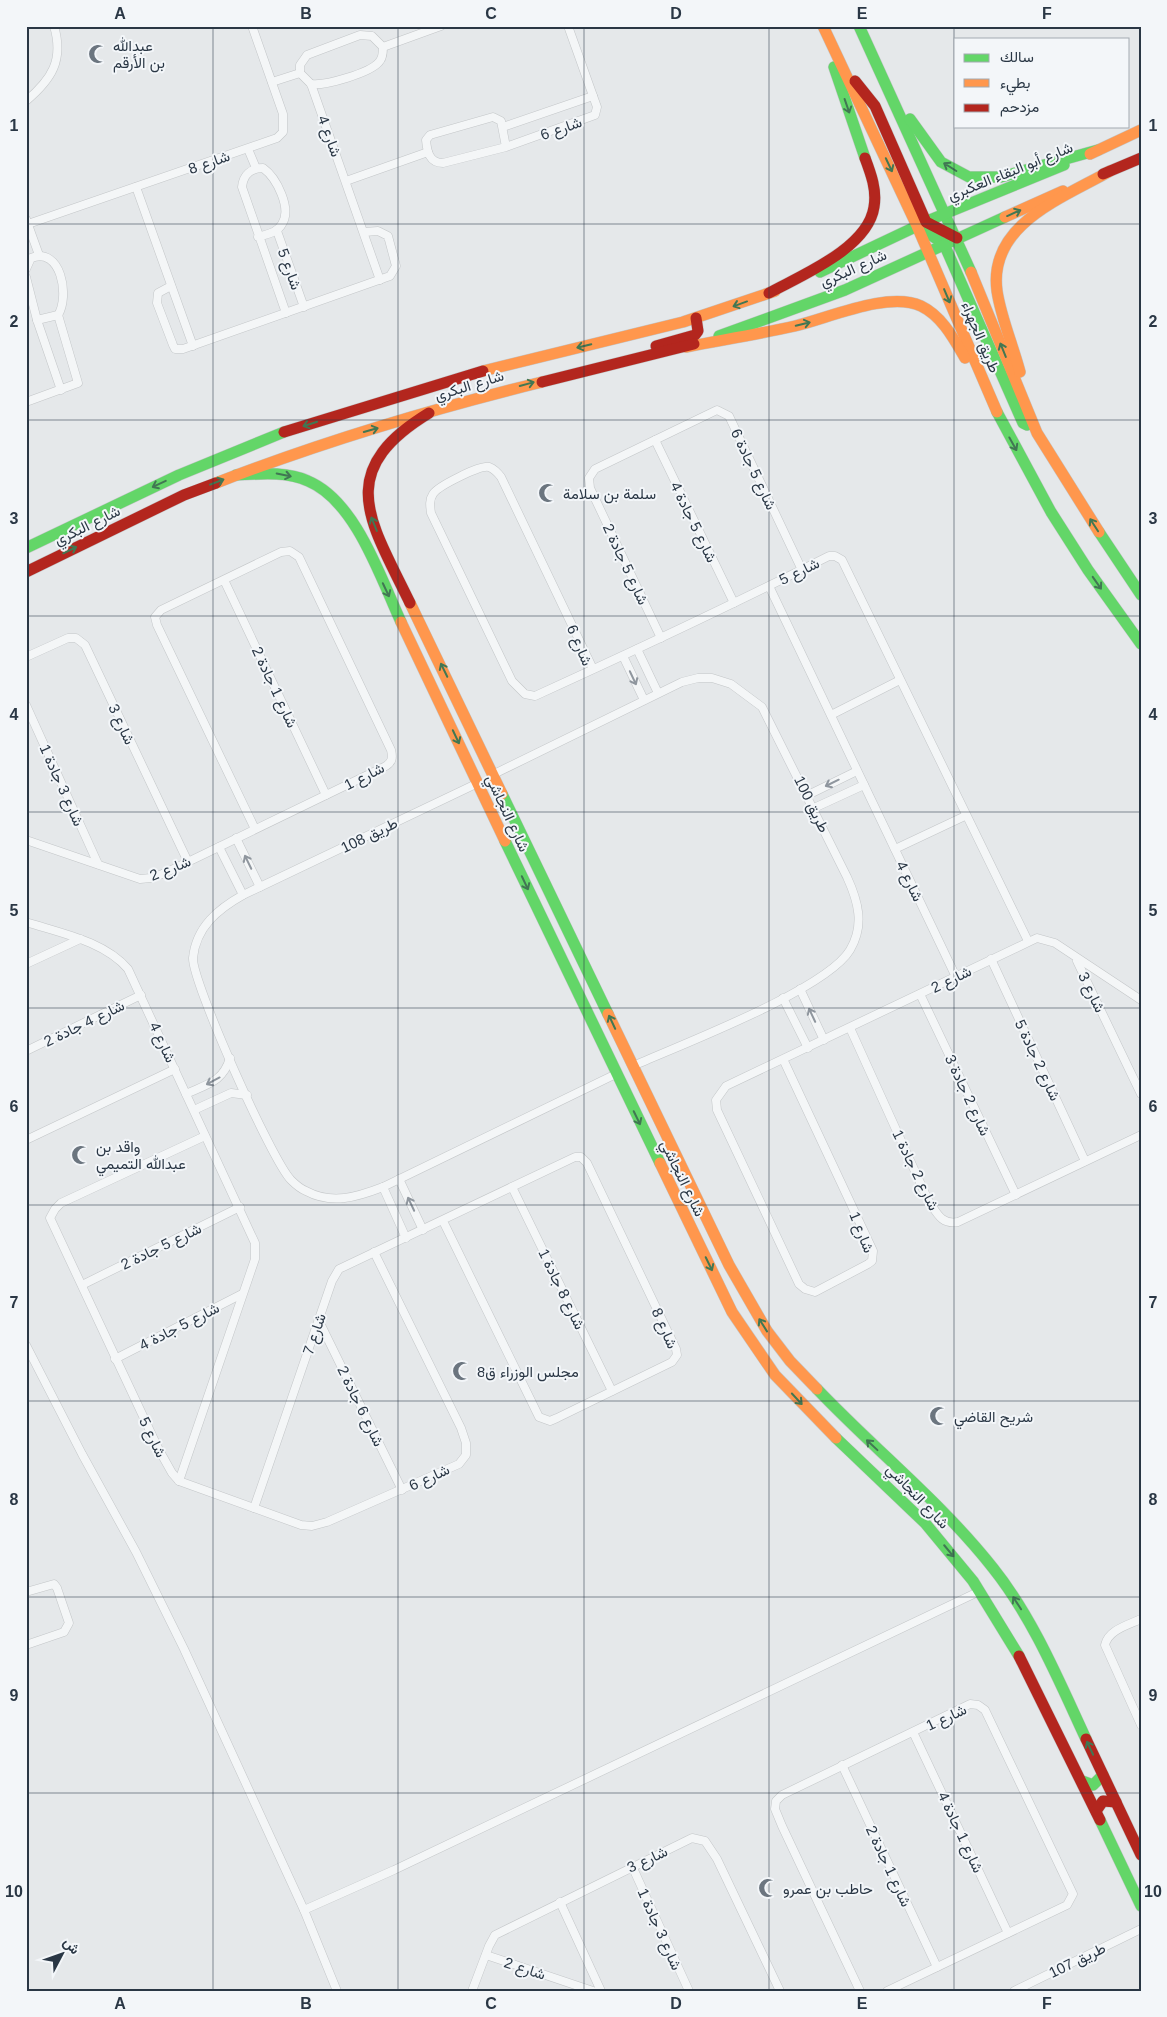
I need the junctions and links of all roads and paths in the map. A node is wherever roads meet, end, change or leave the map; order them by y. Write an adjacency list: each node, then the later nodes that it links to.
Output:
1 (54, 26): 12 (street)
2 (252, 26): 9 (street, شارع 8)
3 (441, 26): 7 (street)
4 (568, 26): 11 (street, شارع 6)
5 (822, 26): 26 (main road, طريق الجهراء, one-way to 26); 38 (main road, one-way to 38)
6 (862, 31): 17 (main road, one-way to 6); 24 (main road, طريق الجهراء)
7 (383, 47): 8 (street); 10 (street)
8 (300, 73): 9 (street); 10 (street, شارع 4)
9 (272, 82): 16 (street, شارع 8)
10 (311, 84): 22 (street, شارع 4)
11 (593, 96): 13 (street, شارع 6); 15 (street, شارع 6)
12 (26, 100)
13 (503, 128): 15 (street); 18 (street)
14 (1141, 130): 17 (main road, شارع أبو البقاء العكبري)
15 (506, 147): 18 (street, شارع 6)
16 (248, 149): 20 (street); 23 (street, شارع 8)
17 (1098, 150): 24 (main road, شارع أبو البقاء العكبري)
18 (428, 152): 22 (street)
19 (1141, 158): 21 (main road)
20 (256, 168): 27 (street, شارع 5); 29 (street, شارع 5)
21 (1110, 171): 30 (main road, one-way to 21); 51 (main road)
22 (346, 181): 28 (street, شارع 4)
23 (136, 187): 25 (street, شارع 8); 37 (street)
24 (946, 213): 26 (main road, شارع أبو البقاء العكبري); 30 (main road, طريق الجهراء)
25 (27, 222): 33 (street, شارع 8)
26 (922, 224): 30 (main road); 31 (main road); 32 (main road, طريق الجهراء); 38 (main road, شارع البكري)
27 (277, 231): 29 (street, شارع 5); 39 (street, شارع 5)
28 (364, 232): 36 (street, شارع 4); 36 (street)
29 (258, 237): 40 (street, شارع 5)
30 (957, 238): 31 (main road); 51 (main road, طريق الجهراء, one-way to 30)
31 (944, 244): 32 (main road); 51 (main road)
32 (928, 251): 45 (main road, شارع البكري); 50 (main road, طريق الجهراء, one-way to 50)
33 (39, 255): 34 (street); 41 (street)
34 (26, 269)
35 (26, 277): 43 (street)
36 (380, 280): 39 (street)
37 (171, 286): 44 (street); 44 (street)
38 (769, 293): 42 (main road, شارع البكري, one-way to 42)
39 (304, 307): 40 (street)
40 (286, 313): 44 (street)
41 (58, 315): 43 (street); 47 (street)
42 (696, 318): 46 (main road); 54 (main road, شارع البكري, one-way to 54)
43 (37, 320): 47 (street)
44 (193, 346)
45 (686, 347): 46 (main road, شارع البكري); 50 (main road, one-way to 50)
46 (642, 355): 49 (main road, شارع البكري, one-way to 46)
47 (60, 390): 48 (street)
48 (26, 402)
49 (429, 413): 53 (main road, شارع البكري, one-way to 49); 63 (main road, شارع النجاشي, one-way to 49)
50 (999, 418): 66 (main road, طريق الجهراء, one-way to 66)
51 (1038, 433): 61 (main road, طريق الجهراء, one-way to 51)
52 (655, 440): 57 (street, شارع 5 جادة 6); 62 (street, شارع 5 جادة 4); 65 (street, شارع 5 جادة 2)
53 (236, 474): 58 (main road, شارع البكري, one-way to 53); 64 (main road, شارع النجاشي, one-way to 64)
54 (54, 536): 55 (main road, شارع البكري); 56 (main road)
55 (26, 548)
56 (26, 553)
57 (802, 570): 60 (street, شارع 5); 71 (street, شارع 5)
58 (26, 572)
59 (224, 580): 80 (street, شارع 1 جادة 2); 80 (street, شارع 1); 84 (street, شارع 1)
60 (769, 586): 62 (street, شارع 5); 75 (street, شارع 4)
61 (1141, 595)
62 (734, 603): 65 (street, شارع 5)
63 (424, 631): 64 (main road); 77 (main road, شارع النجاشي, one-way to 63)
64 (408, 637): 78 (main road, شارع النجاشي, one-way to 78)
65 (661, 638): 67 (street, شارع 5)
66 (1141, 644)
67 (637, 649): 68 (street, شارع 5); 72 (street)
68 (623, 656): 70 (street, شارع 5); 73 (street, one-way to 73)
69 (26, 657): 89 (street, شارع 3)
70 (594, 669): 70 (street, شارع 6)
71 (900, 680): 75 (street); 83 (street, شارع 5)
72 (658, 693): 73 (street, طريق 100); 81 (street, طريق 100)
73 (644, 700): 77 (street, طريق 100)
74 (26, 705): 90 (street, شارع 3 جادة 1)
75 (831, 714): 76 (street, شارع 4)
76 (857, 771): 79 (street, شارع 4); 81 (street, one-way to 81)
77 (494, 774): 111 (main road, شارع النجاشي, one-way to 77)
78 (478, 783): 91 (street, طريق 108); 113 (main road, شارع النجاشي, one-way to 113)
79 (864, 785): 82 (street); 88 (street, شارع 4)
80 (326, 795): 84 (street, شارع 1)
81 (808, 795): 82 (street, طريق 100)
82 (814, 808): 100 (street, طريق 100)
83 (965, 816): 88 (street); 95 (street, شارع 5)
84 (254, 829): 85 (street, شارع 2)
85 (236, 838): 87 (street, شارع 2); 91 (street, one-way to 85)
86 (26, 840): 90 (street, شارع 2)
87 (219, 847): 89 (street, شارع 2); 92 (street)
88 (895, 849): 99 (street, شارع 4)
89 (188, 862): 90 (street, شارع 2)
90 (98, 864)
91 (260, 887): 92 (street, طريق 108)
92 (242, 895): 109 (street, طريق 108)
93 (26, 922): 94 (street, شارع 4)
94 (80, 939): 98 (street); 102 (street, شارع 4)
95 (1028, 941): 96 (street, شارع 2); 97 (street, شارع 2)
96 (990, 959): 99 (street, شارع 2); 121 (street, شارع 2 جادة 5)
97 (1076, 959): 104 (street, شارع 3); 115 (street, شارع 3)
98 (26, 964)
99 (956, 977): 101 (street, شارع 2)
100 (800, 989): 103 (street, طريق 100); 106 (street, one-way to 100)
101 (920, 994): 105 (street, شارع 2); 126 (street, شارع 2 جادة 3)
102 (141, 995): 108 (street, شارع 4 جادة 2); 112 (street, شارع 4)
103 (783, 998): 107 (street); 111 (street, طريق 100)
104 (1141, 1000)
105 (850, 1028): 106 (street, شارع 2); 126 (street, شارع 2 جادة 1)
106 (824, 1040): 107 (street, شارع 2)
107 (808, 1048): 110 (street, شارع 2)
108 (26, 1051)
109 (230, 1058): 114 (street, one-way to 114); 116 (street, طريق 108)
110 (783, 1059): 110 (street, شارع 1)
111 (633, 1066): 125 (main road, شارع النجاشي)
112 (175, 1069): 114 (street, شارع 5); 120 (street, شارع 4)
113 (616, 1074): 122 (street, طريق 108); 127 (main road, شارع النجاشي, one-way to 127)
114 (186, 1094): 117 (street, شارع 5)
115 (1141, 1094)
116 (247, 1095): 117 (street); 123 (street, طريق 108)
117 (194, 1110): 119 (street, شارع 5)
118 (1141, 1135): 121 (street, شارع 2 جادة 1)
119 (205, 1136): 128 (street, شارع 5); 135 (street, شارع 5)
120 (26, 1140)
121 (1085, 1161): 126 (street, شارع 2 جادة 1)
122 (400, 1179): 123 (street, طريق 108); 132 (street, one-way to 122)
123 (383, 1187): 133 (street)
124 (512, 1187): 129 (street, شارع 8); 140 (street, شارع 8 جادة 1); 140 (street, شارع 8)
125 (694, 1193): 127 (main road); 130 (main road, شارع النجاشي)
126 (1016, 1195)
127 (679, 1204): 131 (main road, شارع النجاشي)
128 (240, 1207): 135 (street, شارع 5 جادة 2); 136 (street, شارع 5)
129 (443, 1221): 132 (street, شارع 7); 140 (street, شارع 8)
130 (708, 1221): 131 (main road); 151 (main road, شارع النجاشي, one-way to 130)
131 (691, 1228): 144 (main road, شارع النجاشي, one-way to 144)
132 (423, 1230): 133 (street, شارع 7)
133 (406, 1238): 134 (street, شارع 7)
134 (374, 1252): 137 (street, شارع 7); 142 (street, شارع 6)
135 (82, 1285): 139 (street, شارع 5)
136 (242, 1294): 139 (street, شارع 5 جادة 4); 141 (street, شارع 5)
137 (319, 1321): 142 (street, شارع 6 جادة 2); 143 (street, شارع 7)
138 (26, 1345): 159 (street)
139 (115, 1359): 141 (street, شارع 5)
140 (612, 1391)
141 (179, 1481): 143 (street, شارع 6)
142 (402, 1490): 143 (street, شارع 6)
143 (254, 1508)
144 (980, 1591): 152 (main road, شارع النجاشي); 159 (street)
145 (26, 1592): 147 (street)
146 (1141, 1619): 148 (street)
147 (26, 1645)
148 (1141, 1725)
149 (913, 1732): 150 (street, شارع 1); 161 (street, شارع 1 جادة 4); 161 (street, شارع 1)
150 (842, 1765): 163 (street, شارع 1 جادة 2); 170 (street, شارع 1)
151 (1103, 1775): 152 (main road); 153 (main road, شارع النجاشي)
152 (1082, 1781): 154 (main road, شارع النجاشي)
153 (1116, 1802): 154 (main road); 155 (main road, شارع النجاشي)
154 (1096, 1811): 158 (main road, شارع النجاشي)
155 (1141, 1855)
156 (632, 1866): 157 (street, شارع 3); 168 (street, شارع 3 جادة 1); 169 (street, شارع 3)
157 (560, 1902): 162 (street, شارع 3); 167 (street)
158 (1141, 1906)
159 (304, 1910): 164 (street)
160 (1141, 1929): 172 (street, طريق 107)
161 (1008, 1933): 163 (street, شارع 1)
162 (486, 1955): 165 (street, شارع 3); 166 (street, شارع 2)
163 (937, 1967): 171 (street, شارع 1)
164 (337, 1991)
165 (472, 1991)
166 (593, 1991)
167 (601, 1991)
168 (688, 1991)
169 (780, 1991)
170 (860, 1991)
171 (887, 1991)
172 (1014, 1991)

